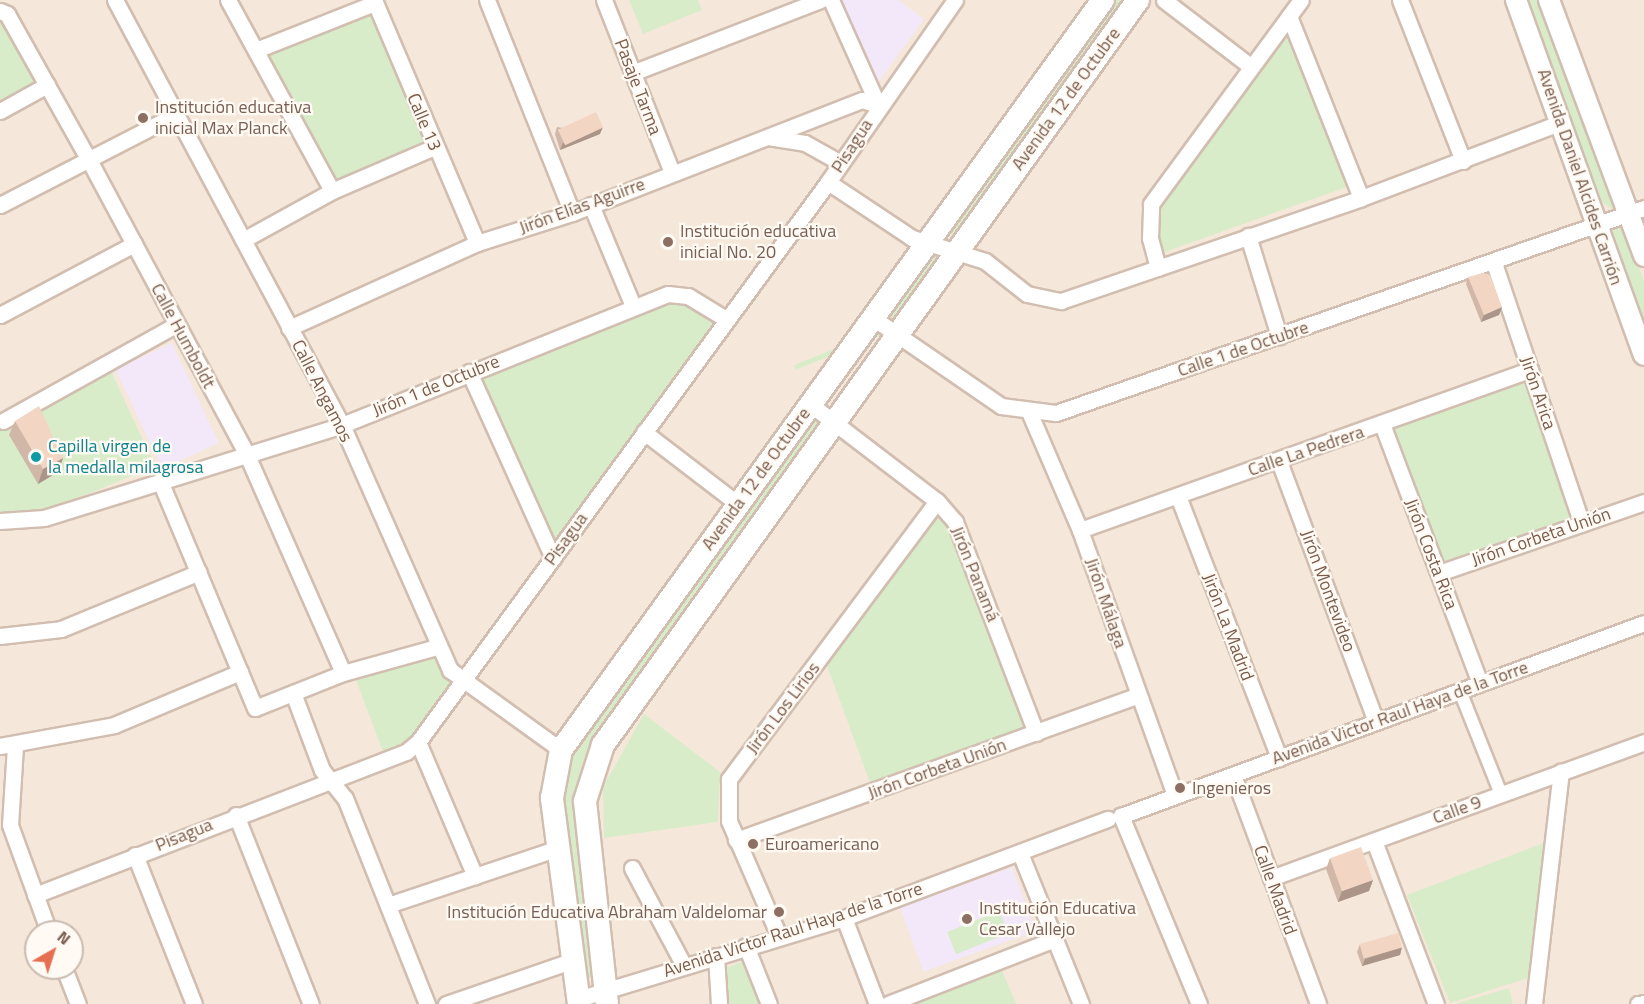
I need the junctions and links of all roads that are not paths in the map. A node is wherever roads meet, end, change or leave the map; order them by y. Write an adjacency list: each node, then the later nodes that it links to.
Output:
1 (115, 0): 24 (street, Calle Angamos)
2 (228, 0): 18 (street)
3 (487, 0): 38 (street)
4 (604, 0): 20 (street, Pasaje Tarma)
5 (820, 0): 20 (street)
6 (831, 0): 22 (street)
7 (955, 0): 22 (street, Pisagua)
8 (1103, 0): 42 (main road, Avenida 12 de Octubre)
9 (1138, 0): 45 (main road, Avenida 12 de Octubre)
10 (1164, 0): 19 (street)
11 (1300, 0): 17 (street)
12 (1401, 0): 29 (street)
13 (1516, 0): 25 (street, Avenida Daniel Alcides Carrión)
14 (1549, 0): 37 (street, Avenida Daniel Alcides Carrión)
15 (374, 1): 18 (street); 27 (street, Calle 13)
16 (0, 11): 21 (street, Calle Humboldt)
17 (1289, 16): 19 (street); 34 (street)
18 (256, 50): 33 (street)
19 (1250, 66): 48 (street)
20 (632, 73): 31 (street, Pasaje Tarma)
21 (47, 85): 23 (street); 28 (street, Calle Humboldt)
22 (878, 105): 26 (street, Jirón Elías Aguirre); 30 (street, Pisagua)
23 (0, 111)
24 (175, 115): 28 (street); 41 (street, Calle Angamos)
25 (1562, 122): 29 (street); 39 (street, Avenida Daniel Alcides Carrión)
26 (768, 137): 30 (street); 31 (street, Jirón Elías Aguirre)
27 (434, 147): 33 (street); 43 (street, Calle 13)
28 (89, 160): 35 (street); 44 (street, Calle Humboldt)
29 (1463, 161): 34 (street)
30 (841, 163): 32 (street, Pisagua)
31 (672, 173): 36 (street, Jirón Elías Aguirre)
32 (828, 182): 42 (street); 52 (street, Pisagua)
33 (332, 191): 41 (street)
34 (1361, 198): 40 (street)
35 (0, 205)
36 (591, 205): 38 (street, Jirón Elías Aguirre); 49 (street)
37 (1637, 211): 39 (street, Calle 1 de Octubre); 46 (street, Avenida Daniel Alcides Carrión)
38 (572, 213): 43 (street, Jirón Elías Aguirre)
39 (1597, 227): 47 (street, Calle 1 de Octubre); 57 (street, Avenida Daniel Alcides Carrión)
40 (1248, 236): 48 (street); 56 (street)
41 (243, 240): 54 (street, Calle Angamos)
42 (928, 242): 45 (street); 51 (main road, Avenida 12 de Octubre)
43 (477, 243): 54 (street, Jirón Elías Aguirre)
44 (134, 244): 50 (street); 53 (street, Calle Humboldt)
45 (957, 251): 48 (street); 55 (main road, Avenida 12 de Octubre)
46 (1644, 256)
47 (1494, 263): 56 (street, Calle 1 de Octubre); 58 (street, Jirón Arica)
48 (1158, 268)
49 (633, 306): 52 (street, Jirón 1 de Octubre); 59 (street, Jirón 1 de Octubre)
50 (0, 315)
51 (873, 318): 55 (street, Calle 1 de Octubre); 60 (main road, Avenida 12 de Octubre)
52 (726, 319): 66 (street, Pisagua)
53 (177, 324): 62 (street); 67 (street, Calle Humboldt)
54 (289, 328): 65 (street, Calle Angamos)
55 (897, 335): 61 (street, Calle 1 de Octubre); 63 (main road, Avenida 12 de Octubre)
56 (1279, 336): 61 (street, Calle 1 de Octubre)
57 (1644, 355)
58 (1530, 370): 64 (street, Calle La Pedrera); 75 (street, Jirón Arica)
59 (469, 372): 65 (street, Jirón 1 de Octubre); 77 (street)
60 (810, 404): 63 (street, Jirón Panamá); 73 (main road, Avenida 12 de Octubre)
61 (1030, 414): 76 (street, Jirón Málaga)
62 (3, 421)
63 (834, 422): 71 (street, Jirón Panamá); 123 (main road, Avenida 12 de Octubre)
64 (1382, 424): 68 (street, Calle La Pedrera); 79 (street, Jirón Costa Rica)
65 (342, 425): 67 (street, Jirón 1 de Octubre); 82 (street, Calle Angamos)
66 (644, 432): 73 (street); 77 (street, Pisagua)
67 (247, 455): 69 (street, Jirón 1 de Octubre); 84 (street, Calle Humboldt)
68 (1279, 460): 70 (street, Calle La Pedrera); 90 (street, Jirón Montevideo)
69 (160, 481): 74 (street, Jirón 1 de Octubre); 78 (street)
70 (1178, 496): 76 (street, Calle La Pedrera); 96 (street, Jirón La Madrid)
71 (937, 501): 91 (street, Jirón Panamá); 104 (street, Jirón Los Lirios)
72 (1644, 502): 75 (street, Jirón Corbeta Unión)
73 (738, 504): 95 (main road, Avenida 12 de Octubre)
74 (0, 521)
75 (1582, 524): 79 (street, Jirón Corbeta Unión)
76 (1080, 530): 89 (street, Jirón Málaga)
77 (553, 558): 85 (street, Pisagua)
78 (199, 572): 81 (street); 83 (street)
79 (1438, 573): 86 (street, Jirón Costa Rica)
80 (1644, 623): 86 (street, Avenida Victor Raul Haya de la Torre)
81 (0, 636)
82 (437, 646): 84 (street); 85 (street, Calle Angamos)
83 (240, 672): 88 (street); 94 (street)
84 (343, 674): 88 (street)
85 (464, 680): 92 (street, Pisagua); 95 (street, Calle Angamos)
86 (1480, 683): 87 (street, Avenida Victor Raul Haya de la Torre)
87 (1460, 691): 90 (street, Avenida Victor Raul Haya de la Torre); 100 (street)
88 (293, 693): 99 (street)
89 (1138, 695): 91 (street, Jirón Corbeta Unión); 101 (street, Jirón Málaga)
90 (1376, 722): 96 (street, Avenida Victor Raul Haya de la Torre)
91 (1036, 733): 104 (street, Jirón Corbeta Unión)
92 (417, 742): 99 (street, Pisagua); 110 (street)
93 (1644, 742): 97 (street, Calle 9)
94 (7, 746): 112 (street)
95 (561, 750): 106 (main road, Avenida 12 de Octubre)
96 (1279, 758): 98 (street, Avenida Victor Raul Haya de la Torre)
97 (1562, 772): 100 (street, Calle 9); 139 (street)
98 (1233, 775): 101 (street, Avenida Victor Raul Haya de la Torre); 111 (street, Calle Madrid)
99 (332, 780): 102 (street, Pisagua); 113 (street)
100 (1501, 794): 105 (street, Calle 9)
101 (1175, 796): 103 (street, Avenida Victor Raul Haya de la Torre)
102 (236, 815): 108 (street, Pisagua); 128 (street)
103 (1115, 817): 107 (street, Avenida Victor Raul Haya de la Torre); 136 (street)
104 (736, 840): 116 (street, Jirón Los Lirios)
105 (1374, 841): 111 (street, Calle 9); 138 (street)
106 (558, 848): 110 (street); 120 (main road, Avenida 12 de Octubre)
107 (1020, 853): 114 (street, Avenida Victor Raul Haya de la Torre); 117 (street)
108 (135, 855): 112 (street, Pisagua); 127 (street)
109 (632, 868): 121 (street)
110 (475, 876): 113 (street)
111 (1270, 878): 137 (street, Calle Madrid)
112 (35, 896): 115 (street)
113 (388, 905): 129 (street)
114 (844, 918): 116 (street, Avenida Victor Raul Haya de la Torre); 133 (street)
115 (45, 920)
116 (779, 936): 118 (street, Avenida Victor Raul Haya de la Torre)
117 (1055, 939): 134 (street); 135 (street)
118 (746, 946): 119 (street, Avenida Victor Raul Haya de la Torre); 132 (street)
119 (716, 956): 121 (street, Avenida Victor Raul Haya de la Torre); 131 (street)
120 (574, 960): 124 (main road, Avenida 12 de Octubre); 130 (street)
121 (684, 966): 123 (street, Avenida Victor Raul Haya de la Torre)
122 (69, 980): 126 (street)
123 (606, 997): 124 (street, Avenida Victor Raul Haya de la Torre)
124 (579, 1001)
125 (1644, 1003): 140 (street)
126 (78, 1004)
127 (194, 1004)
128 (311, 1004)
129 (427, 1004)
130 (446, 1004)
131 (719, 1004)
132 (769, 1004)
133 (877, 1004)
134 (888, 1004)
135 (1081, 1004)
136 (1199, 1004)
137 (1318, 1004)
138 (1436, 1004)
139 (1534, 1004)
140 (1638, 1004)

